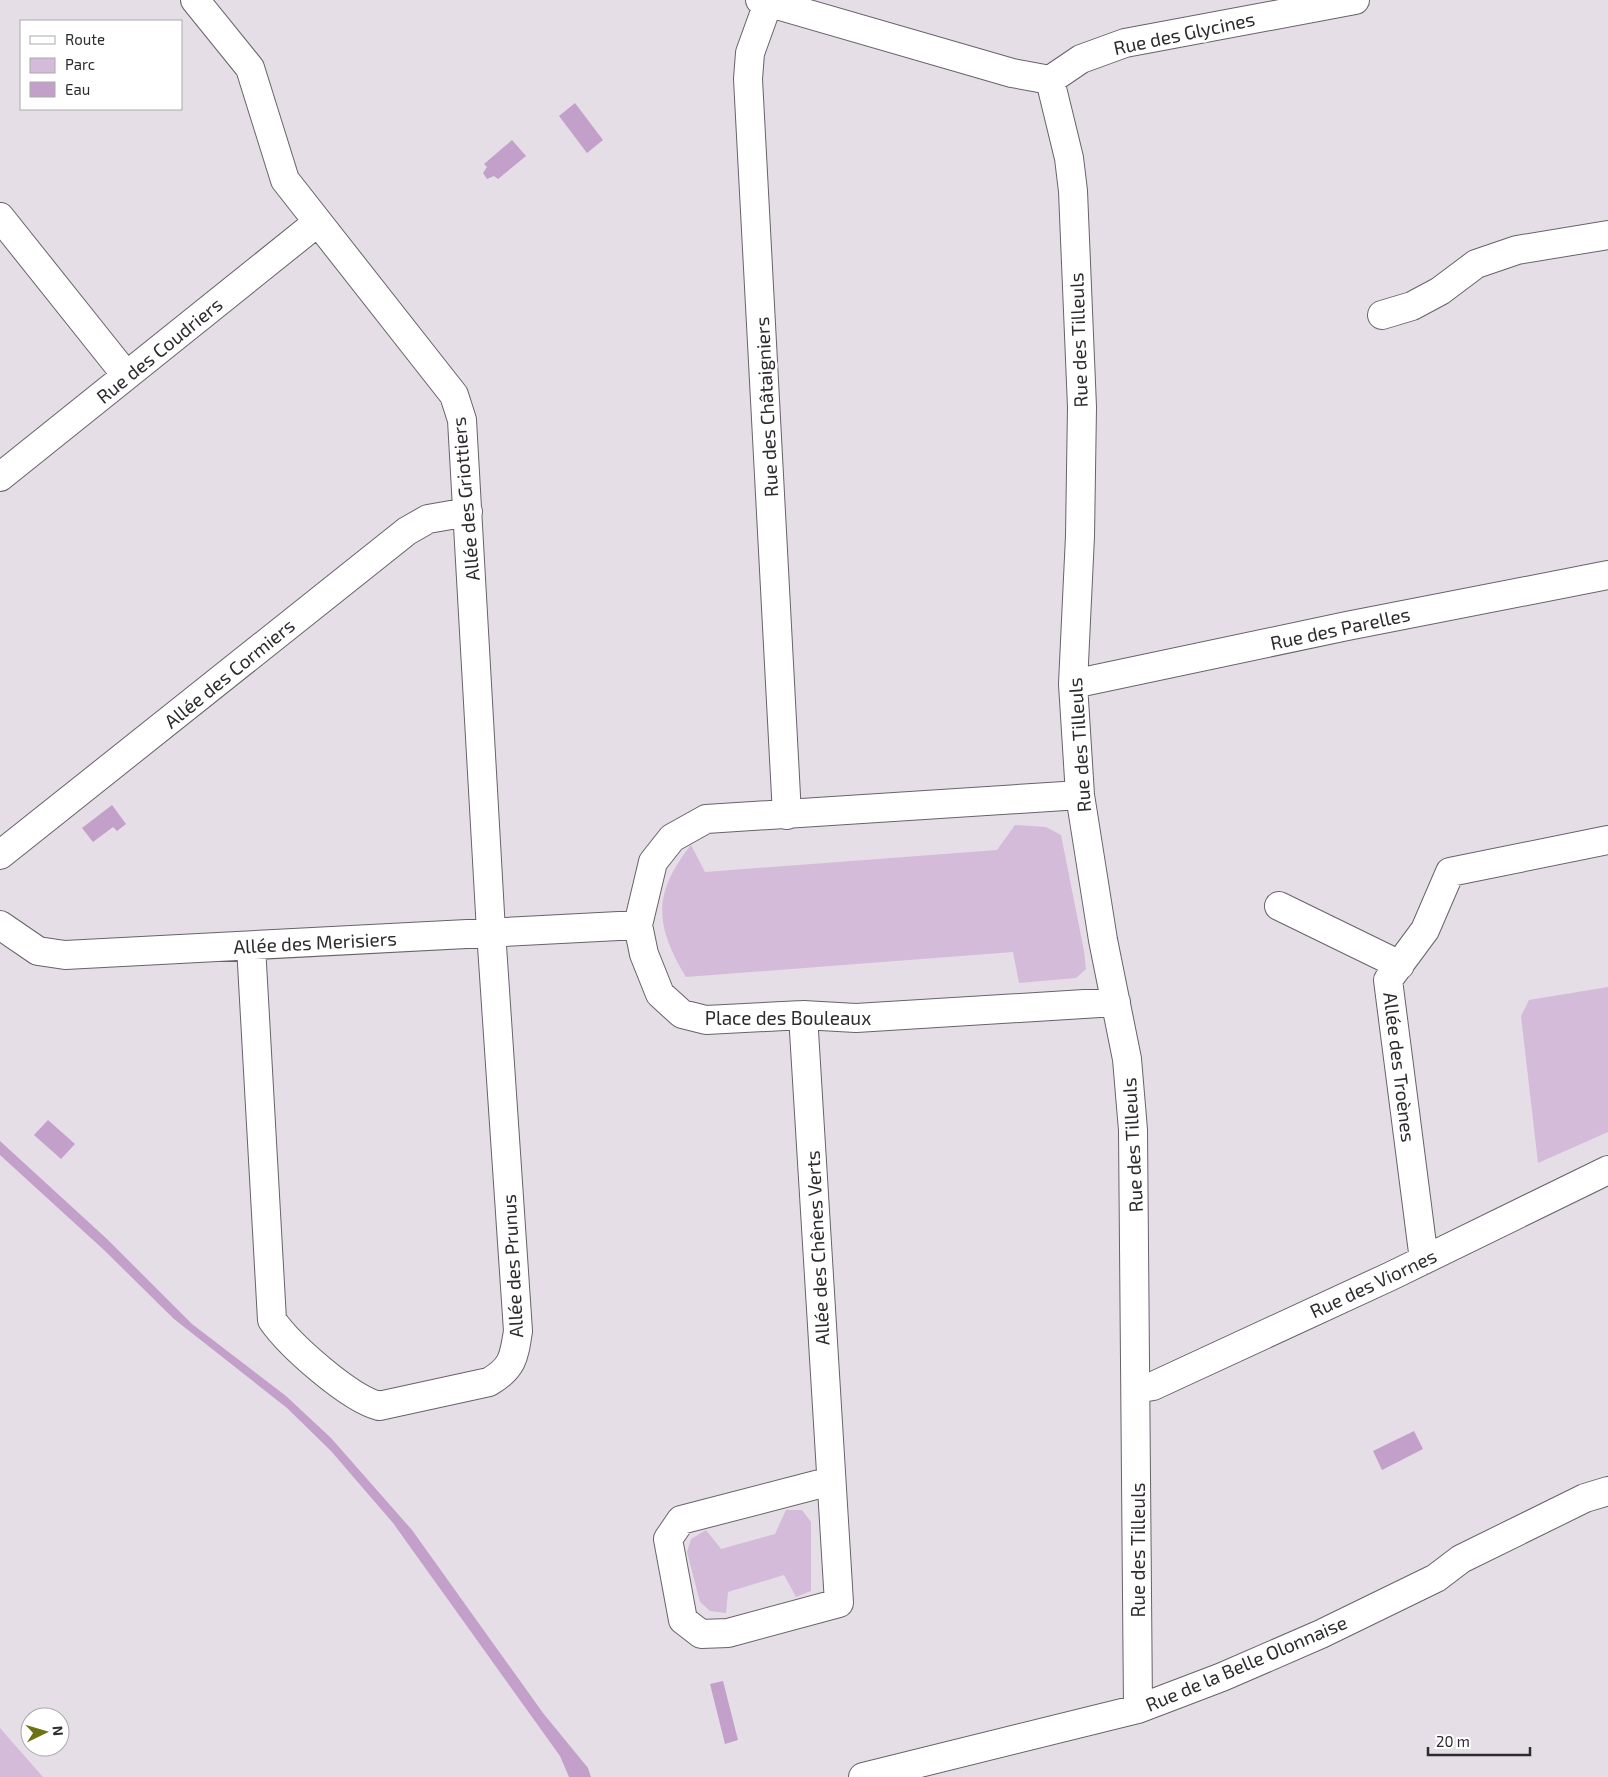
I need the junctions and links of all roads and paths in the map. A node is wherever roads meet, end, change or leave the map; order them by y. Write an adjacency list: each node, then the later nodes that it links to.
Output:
1 (195, 0): 6 (street, Allée des Griottiers)
2 (1355, 0): 4 (street, Rue des Glycines)
3 (764, 1): 4 (street); 15 (street, Rue des Châtaigniers)
4 (1050, 80): 13 (street, Rue des Tilleuls)
5 (0, 217): 9 (street)
6 (318, 222): 9 (street, Rue des Coudriers); 11 (street, Allée des Griottiers)
7 (1608, 236): 8 (street)
8 (1382, 315)
9 (126, 375): 10 (street, Rue des Coudriers)
10 (0, 478)
11 (468, 512): 17 (street, Allée des Cormiers); 21 (street, Allée des Griottiers)
12 (1608, 575): 13 (street, Rue des Parelles)
13 (1073, 684): 14 (street, Rue des Tilleuls)
14 (1080, 795): 15 (street, Place des Bouleaux); 24 (street, Rue des Tilleuls)
15 (787, 815): 20 (street, Place des Bouleaux)
16 (1608, 840): 23 (street, Allée des Troènes)
17 (0, 855)
18 (1279, 906): 23 (street)
19 (0, 925): 22 (street, Allée des Merisiers)
20 (638, 925): 21 (street, Allée des Merisiers); 25 (street, Place des Bouleaux)
21 (491, 931): 22 (street, Allée des Merisiers); 22 (street, Allée des Prunus)
22 (251, 946)
23 (1400, 965): 27 (street, Allée des Troènes)
24 (1116, 1002): 25 (street, Place des Bouleaux); 28 (street, Rue des Tilleuls)
25 (803, 1015): 29 (street, Allée des Chênes Verts)
26 (1608, 1170): 27 (street, Rue des Viornes)
27 (1424, 1260): 28 (street, Rue des Viornes)
28 (1136, 1389): 31 (street, Rue des Tilleuls)
29 (830, 1481): 29 (street, Allée des Chênes Verts)
30 (1608, 1491): 31 (street, Rue de la Belle Olonnaise)
31 (1138, 1709): 32 (street, Rue de la Belle Olonnaise)
32 (862, 1777)

